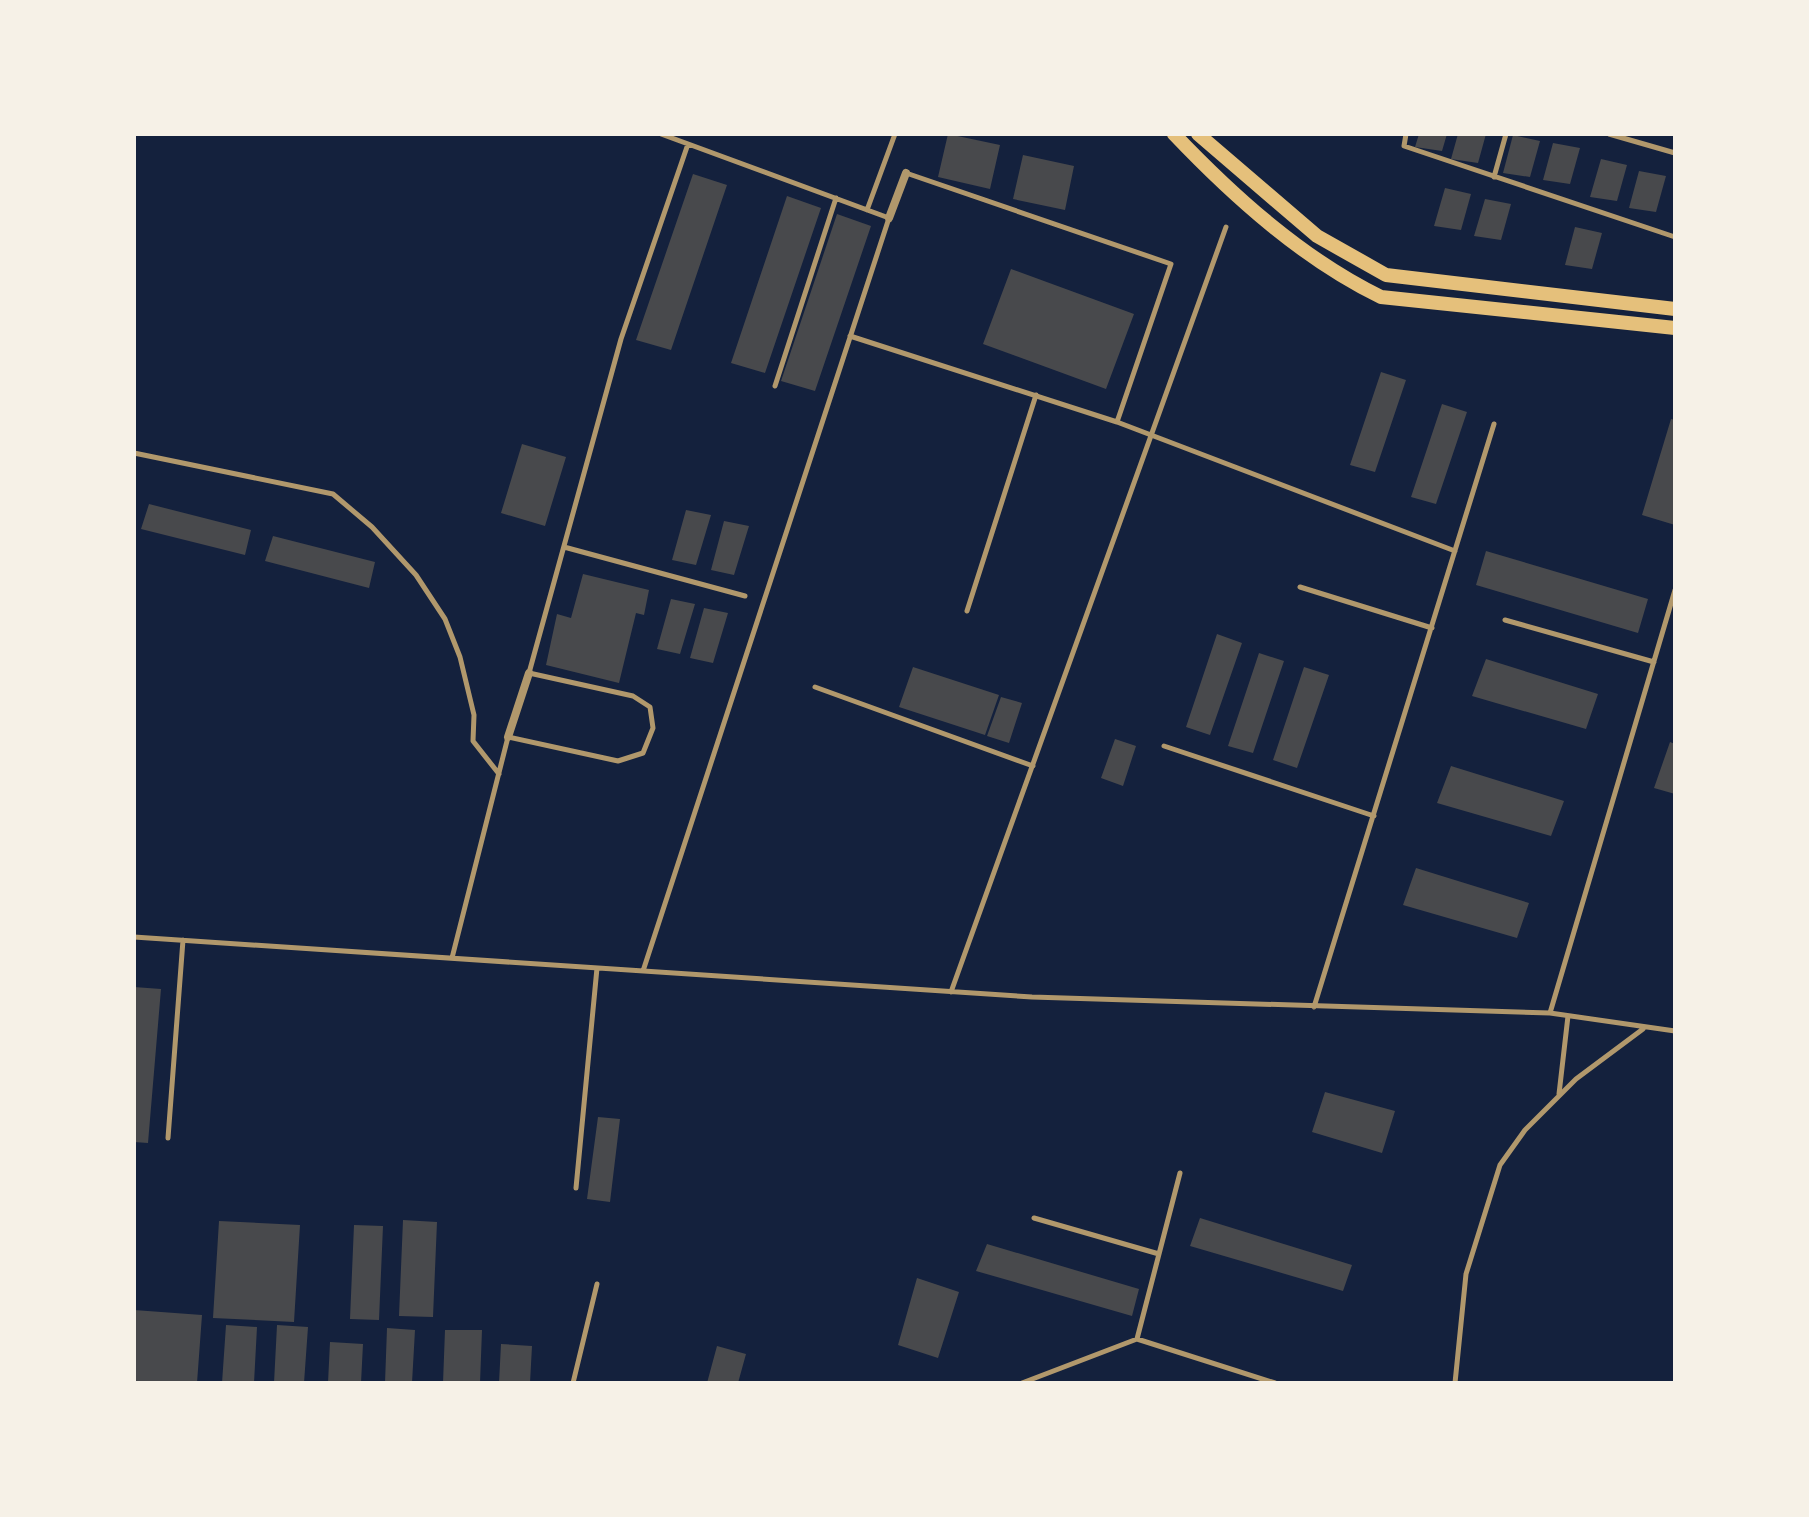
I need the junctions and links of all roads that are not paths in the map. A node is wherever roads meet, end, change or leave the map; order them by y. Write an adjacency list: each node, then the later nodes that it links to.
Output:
1 (661, 134): 8 (lane)
2 (895, 134): 13 (lane)
3 (1174, 134): 18 (main road)
4 (1198, 134): 17 (main road)
5 (1406, 134): 11 (lane)
6 (1506, 134): 11 (lane)
7 (1609, 134): 9 (lane)
8 (688, 144): 12 (lane); 26 (lane)
9 (1675, 153)
10 (906, 173): 14 (street); 22 (lane)
11 (1494, 177): 16 (lane)
12 (836, 198): 13 (lane); 20 (lane)
13 (867, 210): 14 (lane)
14 (889, 218): 19 (lane)
15 (1226, 227): 24 (lane)
16 (1675, 237)
17 (1675, 309)
18 (1675, 328)
19 (850, 336): 21 (lane); 46 (lane)
20 (775, 386)
21 (1036, 395): 22 (lane); 31 (lane)
22 (1117, 422): 24 (lane)
23 (1494, 424): 27 (lane)
24 (1152, 434): 27 (lane); 39 (lane)
25 (134, 453): 40 (lane)
26 (564, 547): 30 (lane); 35 (lane)
27 (1455, 551): 33 (lane)
28 (1300, 587): 33 (lane)
29 (1675, 590): 34 (lane)
30 (745, 596)
31 (967, 611)
32 (1505, 620): 34 (lane)
33 (1432, 628): 41 (lane)
34 (1654, 662): 49 (lane)
35 (529, 673): 37 (street); 37 (lane)
36 (815, 687): 39 (lane)
37 (508, 737): 40 (lane)
38 (1164, 746): 41 (lane)
39 (1033, 766): 47 (lane)
40 (499, 774): 44 (lane)
41 (1374, 816): 48 (lane)
42 (134, 937): 43 (lane)
43 (183, 940): 44 (lane); 54 (lane)
44 (452, 958): 45 (lane)
45 (597, 968): 46 (lane); 56 (lane)
46 (643, 971): 47 (lane)
47 (951, 992): 48 (lane)
48 (1314, 1007): 49 (lane)
49 (1550, 1013): 50 (lane)
50 (1568, 1016): 51 (lane); 53 (lane)
51 (1643, 1028): 52 (lane); 53 (lane)
52 (1675, 1031)
53 (1559, 1097): 64 (lane)
54 (168, 1138)
55 (1180, 1173): 58 (lane)
56 (576, 1188)
57 (1034, 1218): 58 (lane)
58 (1159, 1254): 60 (lane)
59 (597, 1284): 61 (lane)
60 (1137, 1339): 62 (lane); 63 (lane)
61 (573, 1383)
62 (1022, 1383)
63 (1275, 1383)
64 (1455, 1383)

